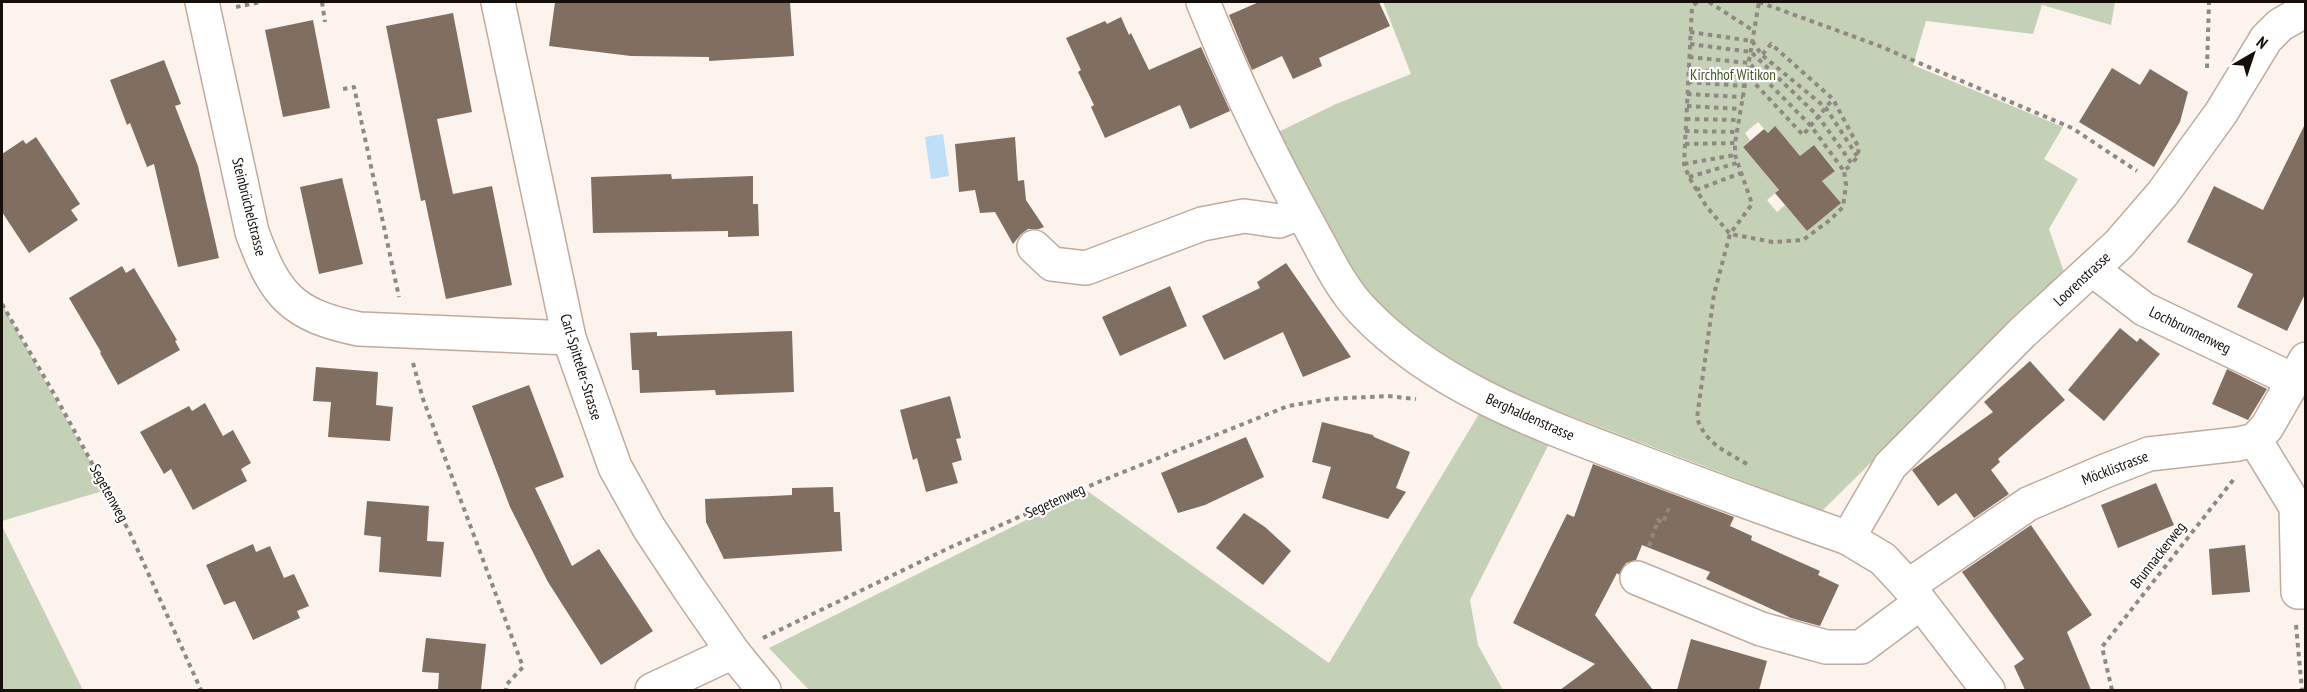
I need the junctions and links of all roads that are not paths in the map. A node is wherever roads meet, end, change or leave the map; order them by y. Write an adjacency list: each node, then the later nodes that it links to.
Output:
1 (202, 2): 8 (street, Steinbrüchelstrasse)
2 (498, 2): 8 (street, Carl-Spitteler-Strasse)
3 (1203, 2): 5 (street, Berghaldenstrasse)
4 (2306, 12): 7 (street, Loorenstrasse)
5 (1301, 212): 6 (street); 12 (street, Berghaldenstrasse)
6 (1034, 247)
7 (2093, 270): 9 (street, Lochbrunnenweg); 12 (street, Loorenstrasse)
8 (569, 338): 16 (street, Carl-Spitteler-Strasse)
9 (2299, 370): 10 (street)
10 (2255, 440): 11 (street); 15 (street, Möcklistrasse)
11 (2301, 507): 14 (street)
12 (1848, 538): 15 (street, Berghaldenstrasse)
13 (1642, 565): 15 (street, Möcklistrasse)
14 (2302, 592)
15 (1914, 595): 19 (street, Berghaldenstrasse)
16 (733, 652): 17 (street); 18 (street, Carl-Spitteler-Strasse)
17 (652, 690)
18 (764, 690)
19 (1988, 690)

